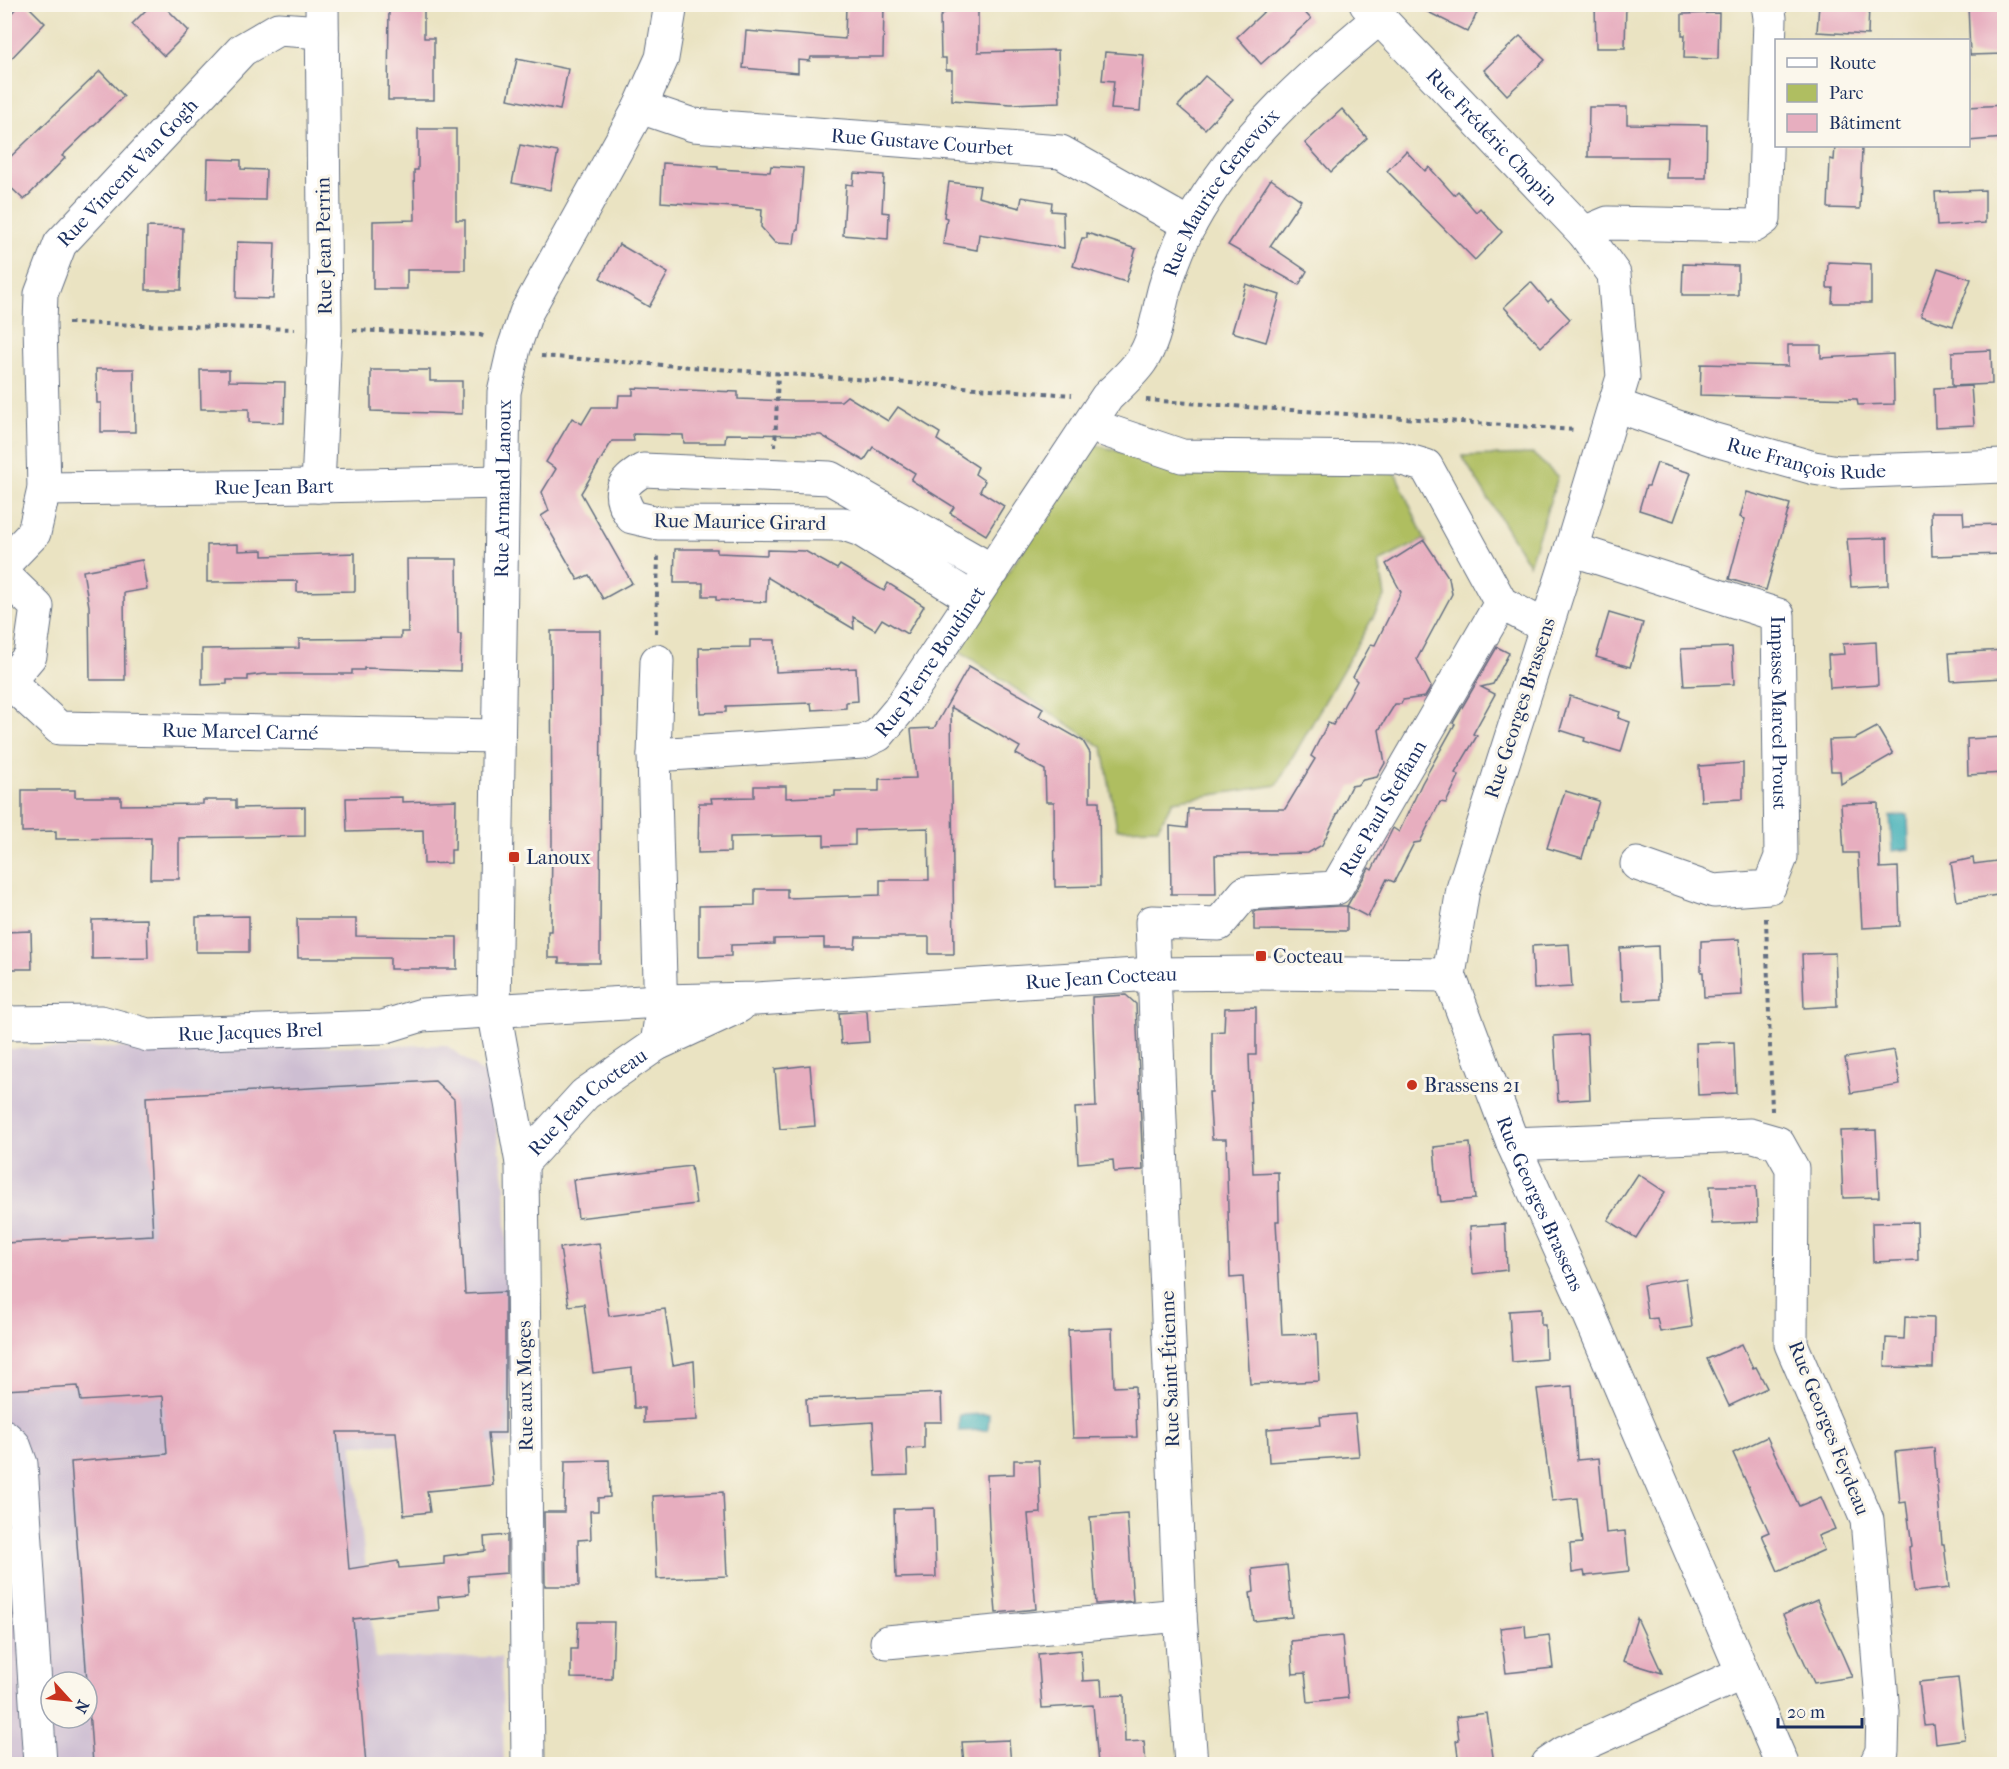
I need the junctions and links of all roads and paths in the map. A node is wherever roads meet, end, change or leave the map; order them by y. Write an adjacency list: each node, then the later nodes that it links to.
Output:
1 (671, 4): 5 (street, Rue Armand Lanoux)
2 (1768, 4): 7 (street)
3 (1371, 9): 6 (street, Rue Maurice Genevoix); 7 (street, Rue Frédéric Chopin)
4 (322, 18): 9 (street, Rue Vincent Van Gogh); 10 (street, Rue Jean Perrin)
5 (640, 107): 6 (street, Rue Gustave Courbet); 11 (street, Rue Armand Lanoux)
6 (1190, 225): 13 (street, Rue Maurice Genevoix)
7 (1584, 232): 8 (street, Rue Frédéric Chopin)
8 (1614, 274): 14 (street, Rue Georges Brassens)
9 (40, 323): 10 (path); 20 (street, Rue Vincent Van Gogh)
10 (325, 329): 11 (path); 19 (street, Rue Jean Perrin)
11 (514, 348): 12 (path); 18 (street, Rue Armand Lanoux)
12 (778, 373): 13 (path); 17 (path)
13 (1107, 397): 14 (path); 15 (street, Rue Pierre Boudinet)
14 (1610, 420): 16 (street, Rue François Rude); 22 (street, Rue Georges Brassens)
15 (1090, 425): 24 (street, Rue Pierre Boudinet); 27 (street)
16 (2004, 466)
17 (774, 475): 21 (street, Rue Maurice Girard); 24 (street, Rue Maurice Girard)
18 (502, 482): 19 (street, Rue Jean Bart); 31 (street, Rue Armand Lanoux)
19 (318, 486): 20 (street, Rue Jean Bart)
20 (44, 489): 23 (street, Rue Vincent Van Gogh)
21 (658, 523): 26 (street, Rue Maurice Girard); 29 (path)
22 (1571, 549): 28 (street, Rue Georges Brassens); 34 (street, Impasse Marcel Proust)
23 (4, 564)
24 (993, 571): 26 (street, Rue Pierre Boudinet)
25 (4, 575): 30 (street)
26 (974, 599): 32 (street, Rue Pierre Boudinet)
27 (1501, 603): 28 (street); 35 (street, Rue Paul Steffann)
28 (1546, 627): 36 (street, Rue Georges Brassens)
29 (657, 661): 32 (street)
30 (7, 679): 31 (street, Rue Marcel Carné)
31 (498, 736): 39 (street, Rue Armand Lanoux)
32 (654, 755): 38 (street)
33 (1637, 864): 34 (street)
34 (1769, 887): 42 (path)
35 (1153, 974): 36 (street, Rue Jean Cocteau); 37 (street, Rue Jean Cocteau); 46 (street, Rue Saint-Étienne)
36 (1449, 975): 43 (street, Rue Georges Brassens)
37 (756, 999): 38 (street, Rue Jean Cocteau); 41 (street, Rue Jean Cocteau)
38 (660, 1001): 39 (street, Rue Jean Cocteau); 41 (street, Rue Jean Cocteau)
39 (494, 1010): 40 (street, Rue Jacques Brel); 44 (street, Rue aux Moges)
40 (4, 1023)
41 (657, 1044): 44 (street, Rue Jean Cocteau)
42 (1769, 1141): 43 (street); 54 (street, Rue Georges Feydeau)
43 (1513, 1144): 48 (street, Rue Georges Brassens)
44 (522, 1163): 50 (street, Rue aux Moges)
45 (4, 1436): 49 (street)
46 (1180, 1615): 47 (street); 51 (street, Rue Saint-Étienne)
47 (887, 1642)
48 (1743, 1673): 52 (street); 53 (street, Rue Georges Brassens)
49 (40, 1764)
50 (528, 1764)
51 (1191, 1764)
52 (1548, 1764)
53 (1782, 1764)
54 (1876, 1764)

